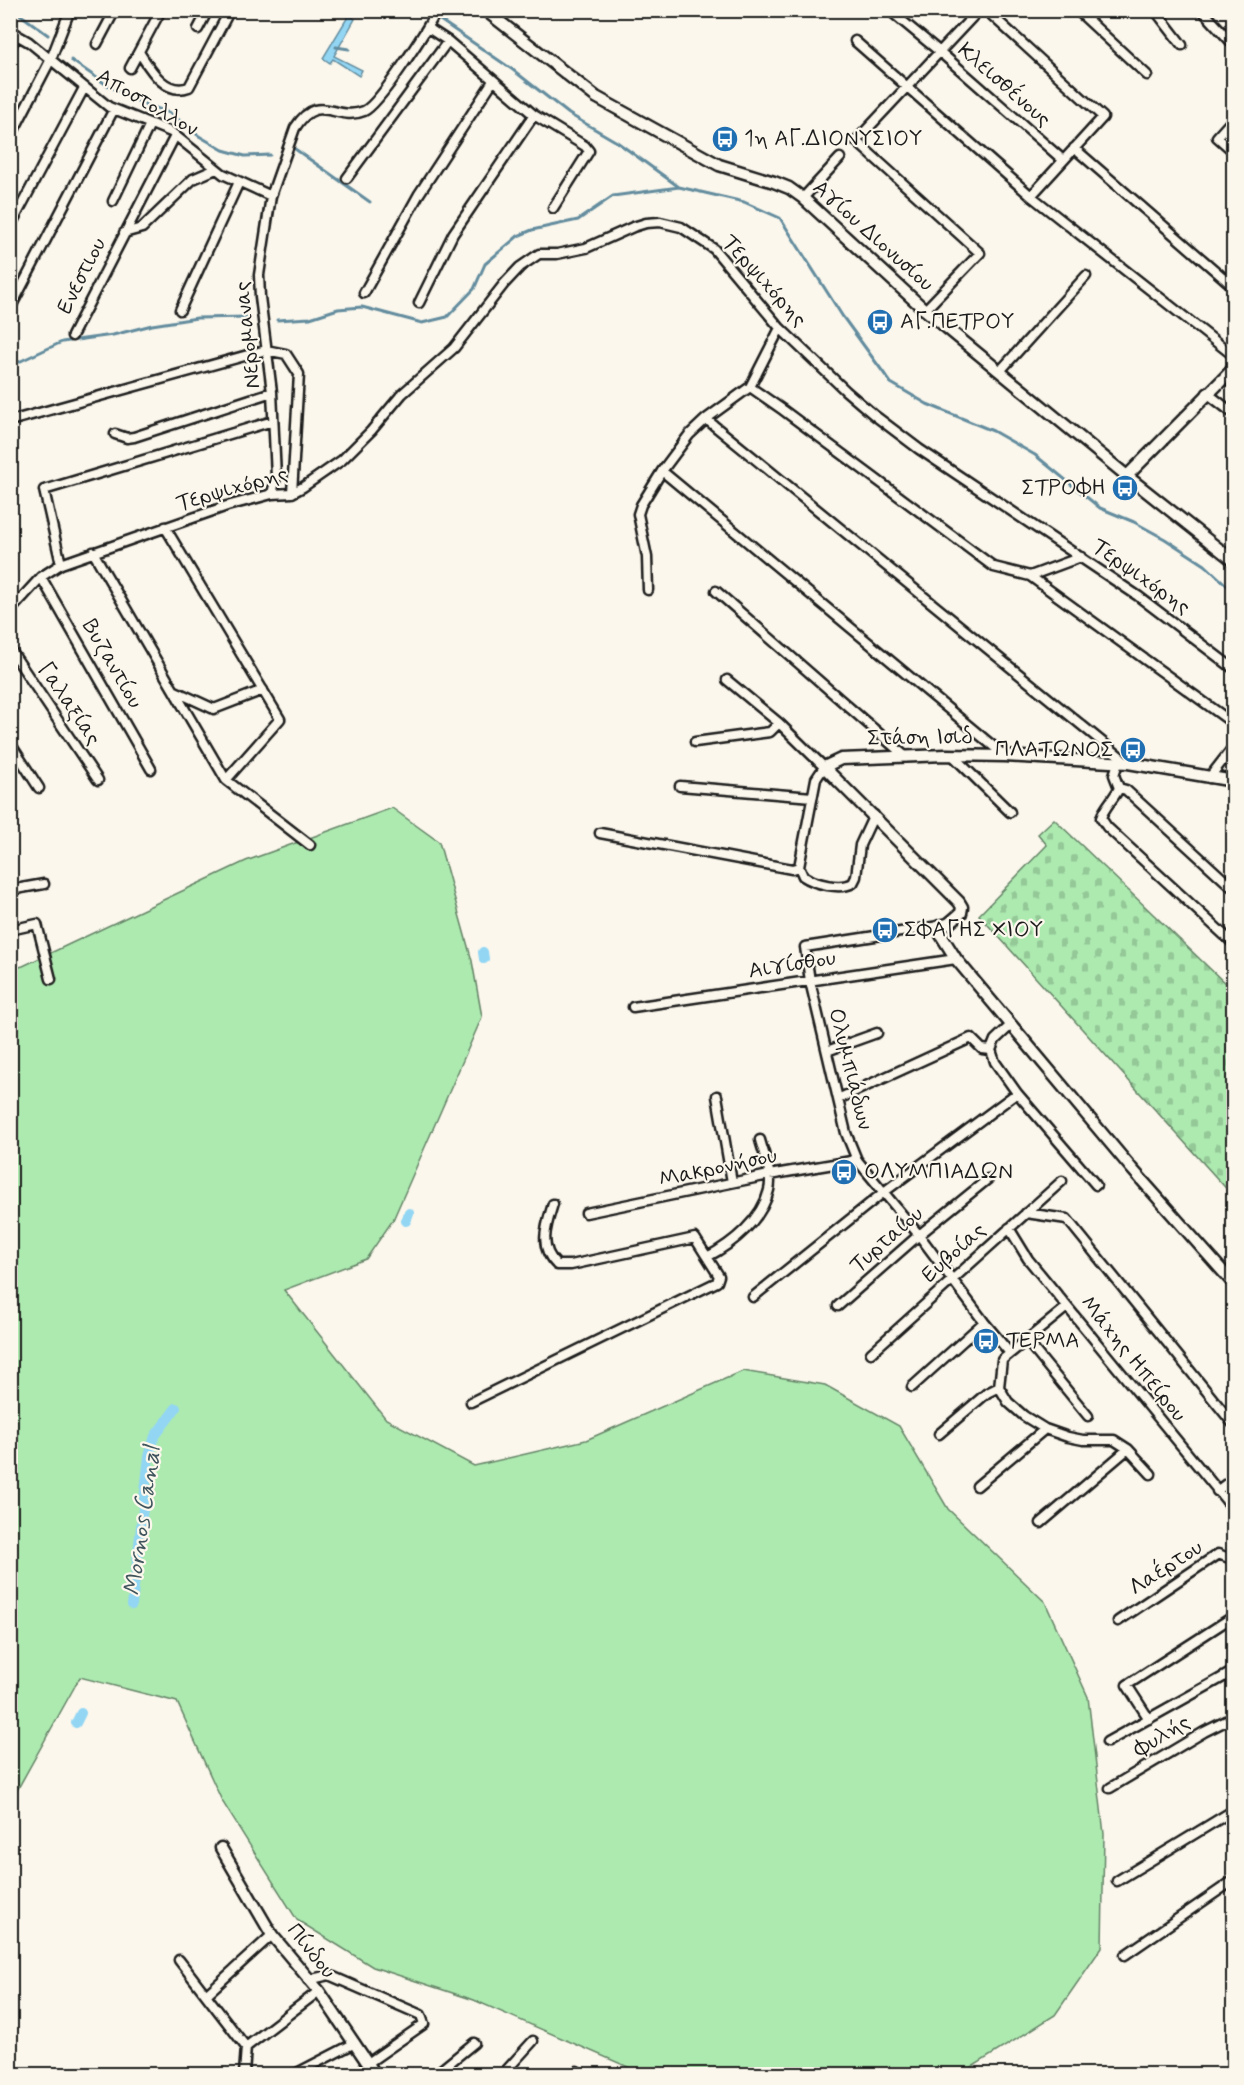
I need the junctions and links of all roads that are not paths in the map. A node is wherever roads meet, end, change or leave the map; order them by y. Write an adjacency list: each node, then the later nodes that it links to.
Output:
1 (70, 10): 25 (street)
2 (115, 10): 19 (street)
3 (161, 10): 23 (street)
4 (208, 10): 15 (street)
5 (230, 10): 23 (street)
6 (437, 10): 14 (street, Νερομανας)
7 (485, 10): 46 (street, Αγίου Διονυσίου)
8 (980, 10): 24 (street)
9 (986, 10): 37 (street)
10 (1077, 10): 27 (street)
11 (1155, 10): 20 (street)
12 (1202, 10): 21 (street)
13 (894, 14): 24 (street, Κλεισθένους)
14 (428, 28): 17 (street); 45 (street, Νερομανας)
15 (198, 29)
16 (14, 33): 22 (street); 25 (street, Αποστολλον)
17 (448, 40): 28 (street); 42 (street)
18 (855, 41): 29 (street)
19 (97, 44)
20 (1182, 45)
21 (1233, 45)
22 (10, 48)
23 (139, 52): 26 (street)
24 (940, 52): 29 (street); 40 (street, Κλεισθένους)
25 (51, 59): 30 (street, Αποστολλον); 36 (street)
26 (130, 68)
27 (1147, 75)
28 (493, 81): 32 (street); 53 (street)
29 (908, 87): 44 (street); 57 (street)
30 (84, 88): 31 (street, Αποστολλον); 49 (street)
31 (114, 109): 34 (street, Αποστολλον); 55 (street)
32 (534, 116): 48 (street); 54 (street)
33 (1233, 118): 38 (street)
34 (150, 124): 35 (street, Αποστολλον); 47 (street)
35 (176, 136): 41 (street, Αποστολλον); 50 (street, Ενεστιου)
36 (10, 138)
37 (1074, 148): 40 (street); 52 (street)
38 (1233, 152)
39 (840, 158): 46 (street)
40 (1063, 160): 44 (street)
41 (216, 168): 43 (street, Αποστολλον); 50 (street, Ενεστιου)
42 (347, 178)
43 (239, 182): 45 (street, Αποστολλον); 56 (street)
44 (1031, 195): 61 (street)
45 (271, 196): 60 (street, Νερομανας)
46 (803, 198): 57 (street, Αγίου Διονυσίου)
47 (113, 201)
48 (553, 208)
49 (10, 227)
50 (124, 233): 59 (street, Ενεστιου)
51 (1086, 276): 63 (street)
52 (1233, 287)
53 (364, 293)
54 (418, 303)
55 (10, 309)
56 (180, 310)
57 (925, 310): 63 (street, Αγίου Διονυσίου)
58 (780, 328): 64 (street); 74 (street, Τερψιχόρης); 78 (street, Τερψιχόρης)
59 (72, 336)
60 (266, 350): 65 (street, Νερομανας); 69 (street); 74 (street)
61 (1233, 356)
62 (1233, 368): 66 (street)
63 (1000, 372): 73 (street, Αγίου Διονυσίου)
64 (750, 387): 68 (street); 81 (street)
65 (272, 392): 70 (street, Νερομανας); 71 (street)
66 (1207, 393): 67 (street); 73 (street)
67 (1233, 414)
68 (706, 419): 72 (street); 99 (street)
69 (10, 421)
70 (273, 421): 75 (street, Νερομανας); 80 (street)
71 (115, 434)
72 (662, 471): 83 (street); 97 (street)
73 (1127, 476): 79 (street, Αγίου Διονυσίου)
74 (292, 493): 75 (street, Τερψιχόρης)
75 (272, 494): 76 (street, Τερψιχόρης)
76 (165, 527): 77 (street, Τερψιχόρης); 89 (street)
77 (93, 552): 80 (street, Τερψιχόρης); 90 (street)
78 (1081, 557): 81 (street); 87 (street, Τερψιχόρης)
79 (1233, 561)
80 (62, 564): 82 (street, Τερψιχόρης)
81 (1030, 576): 92 (street)
82 (41, 577): 85 (street, Τερψιχόρης); 101 (street, Βυζαντίου)
83 (648, 590)
84 (716, 591): 98 (street)
85 (10, 611)
86 (10, 649): 103 (street, Γαλαξίας)
87 (1233, 669)
88 (727, 680): 91 (street)
89 (262, 690): 90 (street); 104 (street)
90 (174, 691): 104 (street)
91 (779, 723): 93 (street); 100 (street)
92 (1233, 724)
93 (695, 742)
94 (10, 743): 107 (street)
95 (1233, 746): 102 (street)
96 (952, 755): 97 (street, Στάση Ισιδ); 98 (street, Στάση Ισιδ); 110 (street)
97 (1005, 756): 99 (street, Στάση Ισιδ)
98 (906, 757): 100 (street, Στάση Ισιδ)
99 (1123, 763): 102 (street, Στάση Ισιδ); 108 (street)
100 (824, 767): 109 (street); 111 (street)
101 (152, 769)
102 (1209, 778): 105 (street, Στάση Ισιδ)
103 (98, 780)
104 (226, 780): 113 (street)
105 (1232, 782)
106 (680, 786): 109 (street)
107 (39, 788)
108 (1119, 788): 116 (street); 120 (street)
109 (812, 797): 114 (street)
110 (1010, 812)
111 (874, 815): 114 (street); 118 (street)
112 (600, 833): 114 (street)
113 (310, 845)
114 (799, 867)
115 (44, 884): 117 (street)
116 (1233, 889)
117 (10, 890)
118 (939, 926): 121 (street); 123 (street, Ολυμπιάδων)
119 (10, 930): 122 (street)
120 (1233, 944)
121 (956, 959): 123 (street, Αιγίσθου); 125 (street)
122 (51, 979)
123 (810, 981): 124 (street, Αιγίσθου); 128 (street, Ολυμπιάδων)
124 (633, 1007)
125 (1011, 1025): 127 (street); 147 (street)
126 (877, 1033): 128 (street)
127 (991, 1050): 129 (street); 131 (street)
128 (827, 1051): 131 (street, Ολυμπιάδων)
129 (1017, 1092): 138 (street); 139 (street)
130 (717, 1096): 137 (street)
131 (838, 1099): 133 (street, Ολυμπιάδων)
132 (760, 1140): 134 (street)
133 (858, 1160): 134 (street, Μακρονήσου); 139 (street, Ολυμπιάδων)
134 (769, 1174): 137 (street, Μακρονήσου); 145 (street)
135 (988, 1179): 144 (street, Τυρταίου)
136 (1062, 1181): 142 (street, Ευβοίας)
137 (732, 1182): 141 (street, Μακρονήσου)
138 (1096, 1185)
139 (884, 1192): 144 (street, Ολυμπιάδων); 148 (street)
140 (553, 1204): 145 (street)
141 (586, 1213)
142 (1026, 1213): 143 (street, Ευβοίας); 159 (street)
143 (1009, 1228): 146 (street, Ευβοίας); 150 (street, Μάχης Ηπείρου)
144 (919, 1235): 146 (street, Ολυμπιάδων); 149 (street, Τυρταίου)
145 (707, 1257): 157 (street)
146 (952, 1279): 151 (street, Ολυμπιάδων); 154 (street, Ευβοίας)
147 (1233, 1284)
148 (753, 1297)
149 (838, 1306)
150 (1067, 1307): 152 (street); 166 (street, Μάχης Ηπείρου)
151 (984, 1322): 153 (street, Ολυμπιάδων); 155 (street)
152 (1026, 1340): 153 (street); 158 (street)
153 (1010, 1352): 156 (street)
154 (871, 1353)
155 (912, 1387)
156 (999, 1387): 160 (street); 161 (street)
157 (471, 1402)
158 (1088, 1416)
159 (1233, 1425)
160 (1045, 1429): 162 (street); 165 (street)
161 (939, 1434)
162 (1128, 1449): 163 (street); 168 (street)
163 (1151, 1474)
164 (1233, 1478): 166 (street)
165 (977, 1486)
166 (1217, 1491): 167 (street, Μάχης Ηπείρου)
167 (1233, 1510)
168 (1041, 1523)
169 (1233, 1563): 171 (street, Λαέρτου)
170 (1233, 1616): 174 (street)
171 (1118, 1621)
172 (1233, 1671): 174 (street)
173 (1233, 1717): 176 (street, Φυλής)
174 (1149, 1719): 175 (street)
175 (1107, 1742)
176 (1110, 1788)
177 (1233, 1810): 179 (street)
178 (220, 1848): 181 (street, Πίνδου)
179 (1118, 1881)
180 (1233, 1881): 182 (street)
181 (272, 1935): 184 (street, Πίνδου); 186 (street)
182 (1125, 1955)
183 (179, 1960): 186 (street)
184 (308, 1980): 185 (street, Πίνδου); 191 (street)
185 (319, 1991): 188 (street, Πίνδου); 190 (street)
186 (207, 1994): 190 (street)
187 (533, 2041): 196 (street)
188 (355, 2043): 191 (street, Πίνδου); 193 (street)
189 (474, 2043): 195 (street)
190 (246, 2047): 192 (street)
191 (368, 2063): 194 (street, Πίνδου)
192 (244, 2074)
193 (296, 2074)
194 (375, 2074)
195 (436, 2074)
196 (503, 2074)

